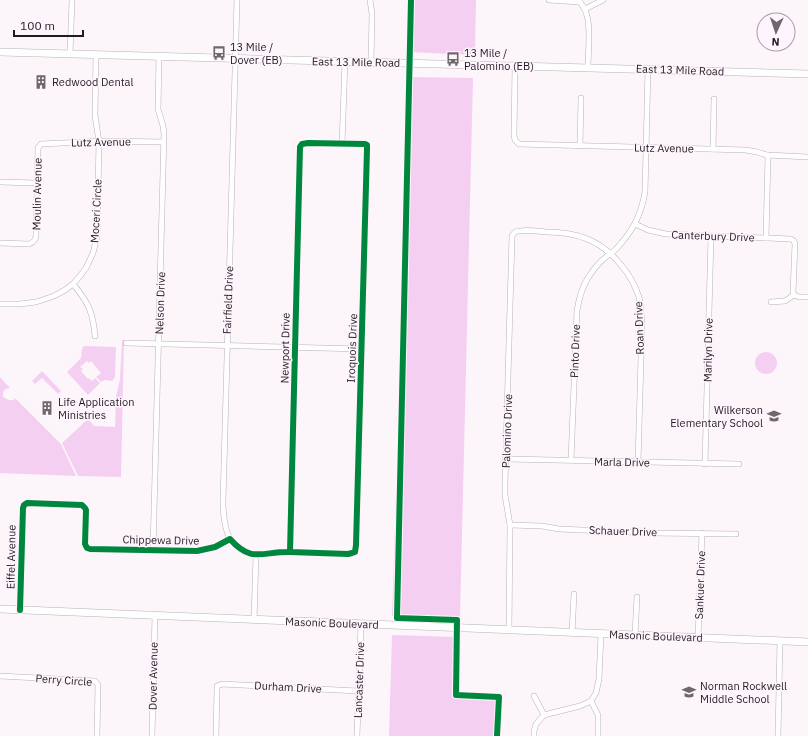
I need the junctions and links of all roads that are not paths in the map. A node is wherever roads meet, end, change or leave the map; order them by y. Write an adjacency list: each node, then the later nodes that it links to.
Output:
1 (72, 0): 9 (street)
2 (237, 0): 12 (street)
3 (370, 0): 14 (street)
4 (549, 0): 6 (street)
5 (603, 0): 7 (street)
6 (580, 1): 7 (street)
7 (585, 9): 16 (street)
8 (0, 52): 9 (street, East 13 Mile Road)
9 (70, 54): 10 (street, East 13 Mile Road)
10 (96, 55): 11 (street, East 13 Mile Road); 21 (street, Moceri Circle)
11 (159, 57): 12 (street, East 13 Mile Road); 22 (street, Nelson Drive)
12 (236, 59): 13 (street, East 13 Mile Road); 45 (street, Fairfield Drive)
13 (345, 61): 14 (street, East 13 Mile Road); 23 (street)
14 (371, 62): 15 (street, East 13 Mile Road)
15 (515, 66): 16 (street, East 13 Mile Road); 25 (street, Lutz Avenue)
16 (588, 68): 17 (street, East 13 Mile Road)
17 (648, 69): 18 (street, East 13 Mile Road); 26 (street)
18 (808, 74)
19 (581, 98): 25 (street)
20 (714, 99): 27 (street)
21 (99, 142): 22 (street, Lutz Avenue); 24 (street, Lutz Avenue); 37 (street, Moceri Circle)
22 (164, 142): 44 (street, Nelson Drive)
23 (342, 144): 46 (street, Newport Drive); 47 (street, Iroquois Drive)
24 (39, 145): 31 (street, Moulin Avenue)
25 (580, 146): 26 (street, Lutz Avenue)
26 (646, 148): 27 (street, Lutz Avenue); 32 (street)
27 (712, 149): 28 (street, Lutz Avenue)
28 (768, 156): 29 (street, Lutz Avenue); 34 (street)
29 (808, 157)
30 (0, 182): 31 (street)
31 (37, 183): 35 (street, Moulin Avenue)
32 (635, 224): 33 (street, Canterbury Drive); 36 (street)
33 (710, 236): 34 (street, Canterbury Drive); 51 (street, Marilyn Drive)
34 (766, 238): 38 (street, Canterbury Drive)
35 (0, 243)
36 (610, 253): 48 (street, Palomino Drive); 49 (street, Pinto Drive); 50 (street, Roan Drive)
37 (73, 284): 41 (street, Moceri Circle); 42 (street)
38 (794, 295): 39 (street); 40 (street)
39 (808, 297)
40 (771, 302)
41 (0, 304)
42 (95, 336)
43 (126, 343): 44 (street)
44 (159, 343): 45 (street); 58 (street, Nelson Drive)
45 (227, 345): 46 (street); 57 (street, Fairfield Drive)
46 (295, 347): 47 (street); 59 (street, Newport Drive)
47 (362, 349): 59 (street, Iroquois Drive)
48 (506, 459): 49 (street, Marla Drive); 54 (street, Palomino Drive)
49 (571, 460): 50 (street, Marla Drive)
50 (638, 462): 51 (street, Marla Drive)
51 (705, 464): 52 (street, Marla Drive)
52 (739, 464)
53 (24, 505): 58 (street, Chippewa Drive); 64 (street, Eiffel Avenue)
54 (510, 525): 55 (street, Schauer Drive); 68 (street, Palomino Drive)
55 (702, 533): 56 (street, Schauer Drive); 72 (street, Sankuer Drive)
56 (736, 534)
57 (230, 539): 58 (street, Chippewa Drive); 60 (street)
58 (153, 550)
59 (290, 552): 60 (street)
60 (256, 556): 66 (street)
61 (574, 594): 69 (street)
62 (637, 597): 71 (street)
63 (0, 609): 64 (street, Masonic Boulevard)
64 (20, 610): 65 (street, Masonic Boulevard)
65 (155, 616): 66 (street, Masonic Boulevard); 81 (street, Dover Avenue)
66 (254, 620): 67 (street, Masonic Boulevard)
67 (361, 624): 68 (street, Masonic Boulevard); 76 (street, Lancaster Drive)
68 (508, 630): 69 (street, Masonic Boulevard)
69 (572, 633): 70 (street, Masonic Boulevard)
70 (601, 634): 71 (street, Masonic Boulevard); 78 (street)
71 (635, 635): 72 (street, Masonic Boulevard)
72 (698, 638): 73 (street, Masonic Boulevard)
73 (780, 641): 74 (street, Masonic Boulevard); 86 (street)
74 (808, 642)
75 (0, 676): 80 (street, Perry Circle)
76 (358, 690): 82 (street, Durham Drive); 83 (street, Lancaster Drive)
77 (534, 696): 79 (street)
78 (592, 701): 79 (street); 85 (street)
79 (544, 715): 84 (street)
80 (97, 736)
81 (152, 736)
82 (216, 736)
83 (357, 736)
84 (534, 736)
85 (598, 736)
86 (778, 736)

